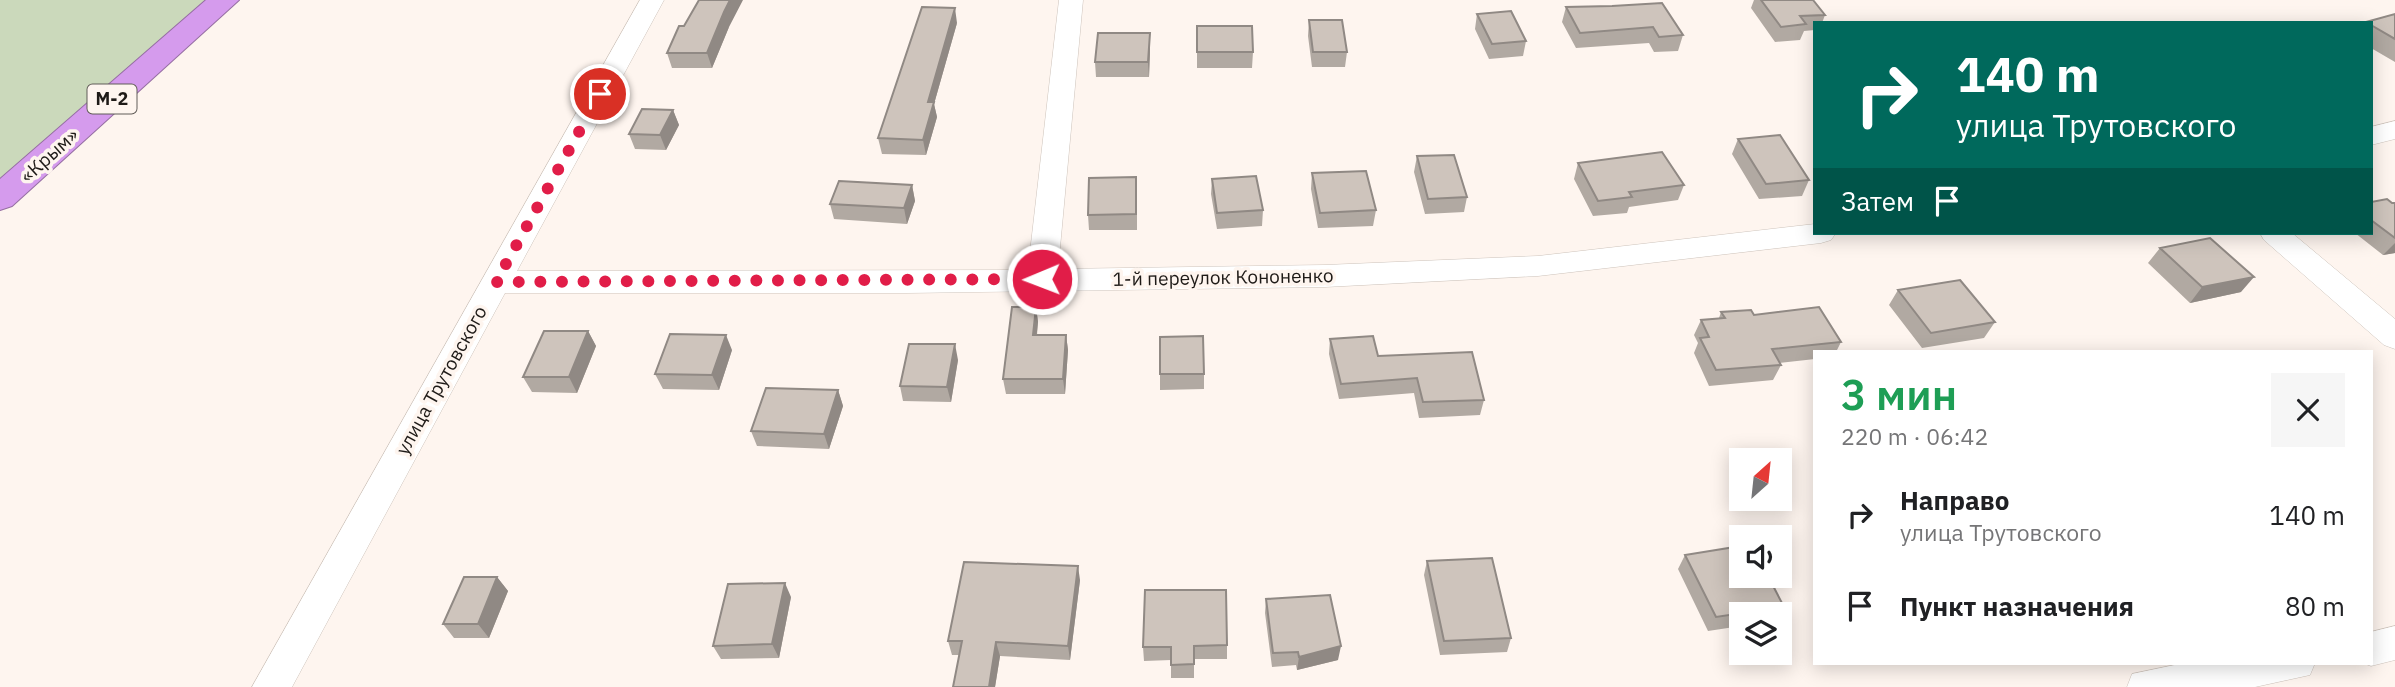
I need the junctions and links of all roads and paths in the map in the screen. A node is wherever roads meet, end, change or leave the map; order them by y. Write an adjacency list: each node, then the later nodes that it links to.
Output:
1 (224, 0): 6 (highway, «Крым» / М-2)
2 (652, 0): 10 (street, улица Трутовского)
3 (1071, 0): 9 (street)
4 (2395, 130): 5 (street)
5 (2373, 136)
6 (0, 198)
7 (1813, 234): 9 (street, 1-й переулок Кононенко)
8 (2276, 235): 11 (street)
9 (1042, 279): 10 (street, 1-й переулок Кононенко)
10 (496, 282): 15 (street, улица Трутовского)
11 (2395, 337)
12 (2395, 643): 13 (street)
13 (2373, 648)
14 (2284, 665): 16 (street)
15 (271, 687)
16 (2146, 687)

